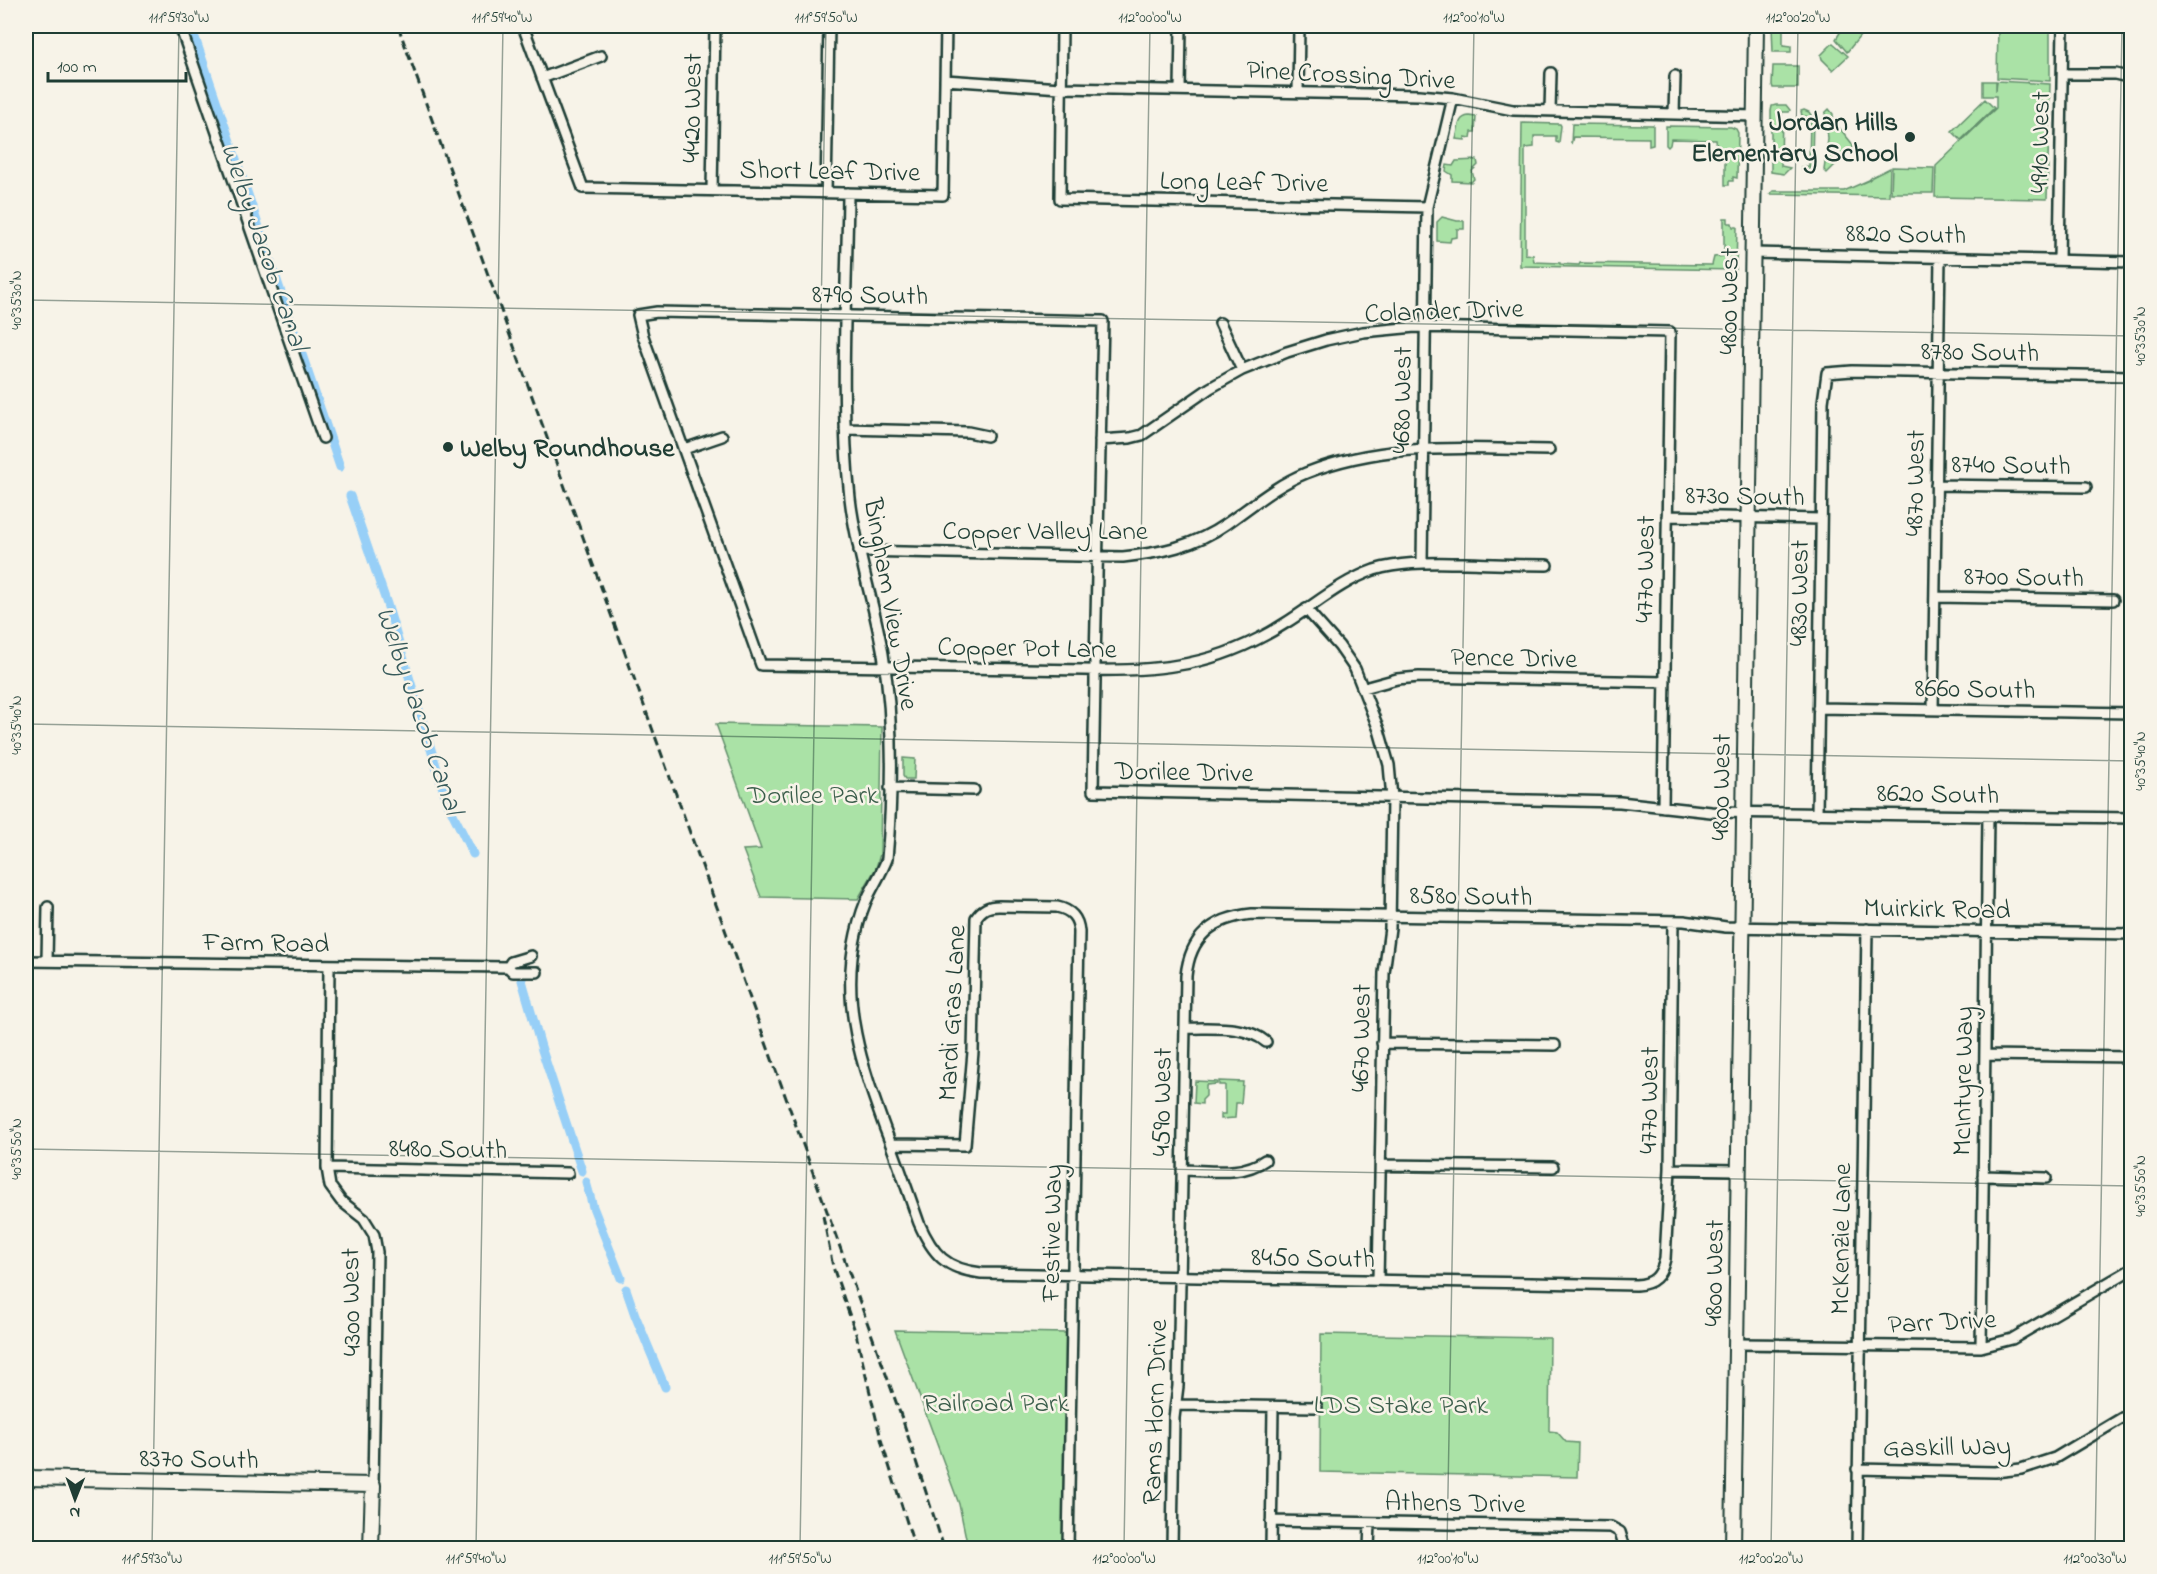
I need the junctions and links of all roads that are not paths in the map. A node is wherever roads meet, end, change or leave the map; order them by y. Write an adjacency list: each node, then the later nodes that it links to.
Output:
1 (180, 26): 46 (street)
2 (524, 26): 15 (street)
3 (714, 26): 25 (street, 4420 West)
4 (829, 26): 26 (street)
5 (946, 26): 17 (street, Short Leaf Drive)
6 (1062, 26): 18 (street)
7 (1181, 26): 19 (street)
8 (1299, 26): 20 (street)
9 (1756, 26): 24 (street, 4800 West)
10 (2063, 26): 13 (street, 4910 West)
11 (601, 56): 15 (street)
12 (1551, 73): 22 (street)
13 (2063, 74): 16 (street); 31 (street, 4910 West)
14 (1675, 76): 23 (street)
15 (542, 78): 25 (street, Short Leaf Drive)
16 (2132, 78)
17 (945, 80): 18 (street, Pine Crossing Drive); 27 (street, Short Leaf Drive)
18 (1061, 88): 19 (street, Pine Crossing Drive); 28 (street, Long Leaf Drive)
19 (1180, 90): 20 (street, Pine Crossing Drive)
20 (1298, 92): 21 (street, Pine Crossing Drive)
21 (1453, 98): 22 (street, Pine Crossing Drive); 28 (street, 4680 West)
22 (1550, 111): 23 (street, Pine Crossing Drive)
23 (1674, 114): 24 (street, Pine Crossing Drive)
24 (1755, 116): 29 (street, 4800 West)
25 (712, 190): 26 (street, Short Leaf Drive)
26 (826, 192): 27 (street, Short Leaf Drive)
27 (848, 193): 34 (street, Bingham View Drive)
28 (1427, 207): 37 (street, 4680 West)
29 (1752, 253): 30 (street, 8820 South); 54 (street, 4800 West)
30 (1940, 257): 31 (street, 8820 South); 41 (street, 4870 West)
31 (2059, 259): 32 (street, 8820 South)
32 (2132, 262)
33 (638, 315): 34 (street, 8790 South); 48 (street, Copper Pot Lane)
34 (847, 316): 35 (street, 8790 South); 43 (street, Bingham View Drive)
35 (1102, 321): 47 (street, Dorilee Drive)
36 (1220, 323): 39 (street)
37 (1425, 327): 38 (street, Colander Drive); 39 (street, Colander Drive); 49 (street, 4680 West)
38 (1670, 332): 53 (street, 4770 West)
39 (1242, 370): 47 (street, Colander Drive)
40 (1827, 373): 41 (street, 8780 South); 55 (street, 4830 West)
41 (1938, 373): 42 (street, 8780 South); 51 (street, 4870 West)
42 (2132, 376)
43 (845, 429): 45 (street); 56 (street, Bingham View Drive)
44 (722, 436): 48 (street)
45 (987, 436)
46 (323, 438)
47 (1100, 440): 57 (street, Dorilee Drive)
48 (684, 449): 63 (street, Copper Pot Lane)
49 (1422, 449): 50 (street, Copper Valley Lane); 57 (street, Copper Valley Lane); 58 (street, 4680 West)
50 (1549, 450)
51 (1936, 485): 52 (street, 8740 South); 60 (street, 4870 West)
52 (2086, 488)
53 (1667, 516): 54 (street, 8730 South); 65 (street, 4770 West)
54 (1748, 518): 55 (street, 8730 South); 74 (street, 4800 West)
55 (1821, 519): 67 (street, 4830 West)
56 (859, 551): 57 (street, Copper Valley Lane); 63 (street, Bingham View Drive)
57 (1098, 556): 64 (street, Dorilee Drive)
58 (1422, 562): 59 (street, Copper Pot Lane); 62 (street, Copper Pot Lane)
59 (1547, 565)
60 (1935, 597): 61 (street, 8700 South); 68 (street, 4870 West)
61 (2113, 600)
62 (1306, 609): 64 (street, Copper Pot Lane); 66 (street, 4670 West)
63 (884, 667): 64 (street, Copper Pot Lane); 70 (street, Bingham View Drive)
64 (1095, 671): 72 (street, Dorilee Drive)
65 (1665, 682): 66 (street, Pence Drive); 73 (street, 4770 West)
66 (1364, 688): 72 (street, 4670 West)
67 (1818, 708): 68 (street, 8660 South); 75 (street, 4830 West)
68 (1933, 710): 69 (street, 8660 South)
69 (2132, 713)
70 (890, 788): 71 (street); 99 (street, Bingham View Drive)
71 (974, 790)
72 (1392, 798): 73 (street, Dorilee Drive); 79 (street, 4670 West)
73 (1663, 807): 74 (street, Dorilee Drive)
74 (1743, 812): 75 (street, 8620 South); 82 (street, 4800 West)
75 (1817, 814): 76 (street, 8620 South)
76 (1988, 816): 77 (street, 8620 South); 84 (street, McIntyre Way)
77 (2132, 818)
78 (48, 907): 89 (street)
79 (1390, 917): 81 (street, 8580 South); 85 (street, 8580 South); 95 (street, 4670 West)
80 (1077, 919): 99 (street, Mardi Gras Lane); 112 (street, Festive Way)
81 (1673, 921): 82 (street, 8580 South); 104 (street, 4770 West)
82 (1742, 927): 83 (street, Muirkirk Road); 106 (street, 4800 West)
83 (1867, 929): 84 (street, Muirkirk Road); 117 (street, McKenzie Lane)
84 (1986, 931): 86 (street, Muirkirk Road); 97 (street, McIntyre Way)
85 (1203, 933): 93 (street, 4590 West)
86 (2132, 934)
87 (531, 956): 91 (street)
88 (26, 962): 89 (street, Farm Road)
89 (47, 962): 90 (street, Farm Road)
90 (329, 966): 91 (street, Farm Road); 103 (street, 4300 West)
91 (507, 967): 92 (street, Farm Road)
92 (537, 972)
93 (1185, 1028): 94 (street); 105 (street, 4590 West)
94 (1266, 1042)
95 (1382, 1043): 96 (street); 101 (street, 4670 West)
96 (1555, 1045)
97 (1985, 1054): 98 (street); 108 (street, McIntyre Way)
98 (2132, 1057)
99 (891, 1144): 111 (street, Bingham View Drive)
100 (1265, 1160): 105 (street)
101 (1381, 1165): 102 (street); 115 (street, 4670 West)
102 (1554, 1167)
103 (327, 1168): 107 (street, 8480 South); 125 (street, 4300 West)
104 (1670, 1169): 106 (street); 114 (street, 4770 West)
105 (1182, 1170): 113 (street, 4590 West)
106 (1738, 1170): 116 (street, 4800 West)
107 (568, 1173)
108 (1983, 1176): 109 (street); 118 (street, McIntyre Way)
109 (2046, 1178)
110 (2132, 1269): 118 (street, Parr Drive)
111 (966, 1271): 112 (street, 8450 South)
112 (1073, 1274): 113 (street, 8450 South); 129 (street, Festive Way)
113 (1180, 1277): 115 (street, 8450 South); 119 (street, Rams Horn Drive)
114 (1658, 1277): 115 (street, 8450 South)
115 (1378, 1280)
116 (1736, 1344): 117 (street, Parr Drive); 134 (street, 4800 West)
117 (1861, 1346): 118 (street, Parr Drive); 123 (street, McKenzie Lane)
118 (1981, 1347)
119 (1176, 1405): 120 (street); 130 (street, Rams Horn Drive)
120 (1273, 1407): 121 (street); 126 (street)
121 (1317, 1407)
122 (2132, 1412): 123 (street, Gaskill Way)
123 (1857, 1469): 135 (street, McKenzie Lane)
124 (26, 1478): 125 (street, 8370 South)
125 (373, 1485): 128 (street, 4300 West)
126 (1271, 1521): 127 (street, Athens Drive); 131 (street)
127 (1370, 1523): 132 (street); 133 (street, Athens Drive)
128 (371, 1548)
129 (1068, 1548)
130 (1172, 1548)
131 (1270, 1548)
132 (1369, 1548)
133 (1625, 1548)
134 (1733, 1548)
135 (1857, 1548)

